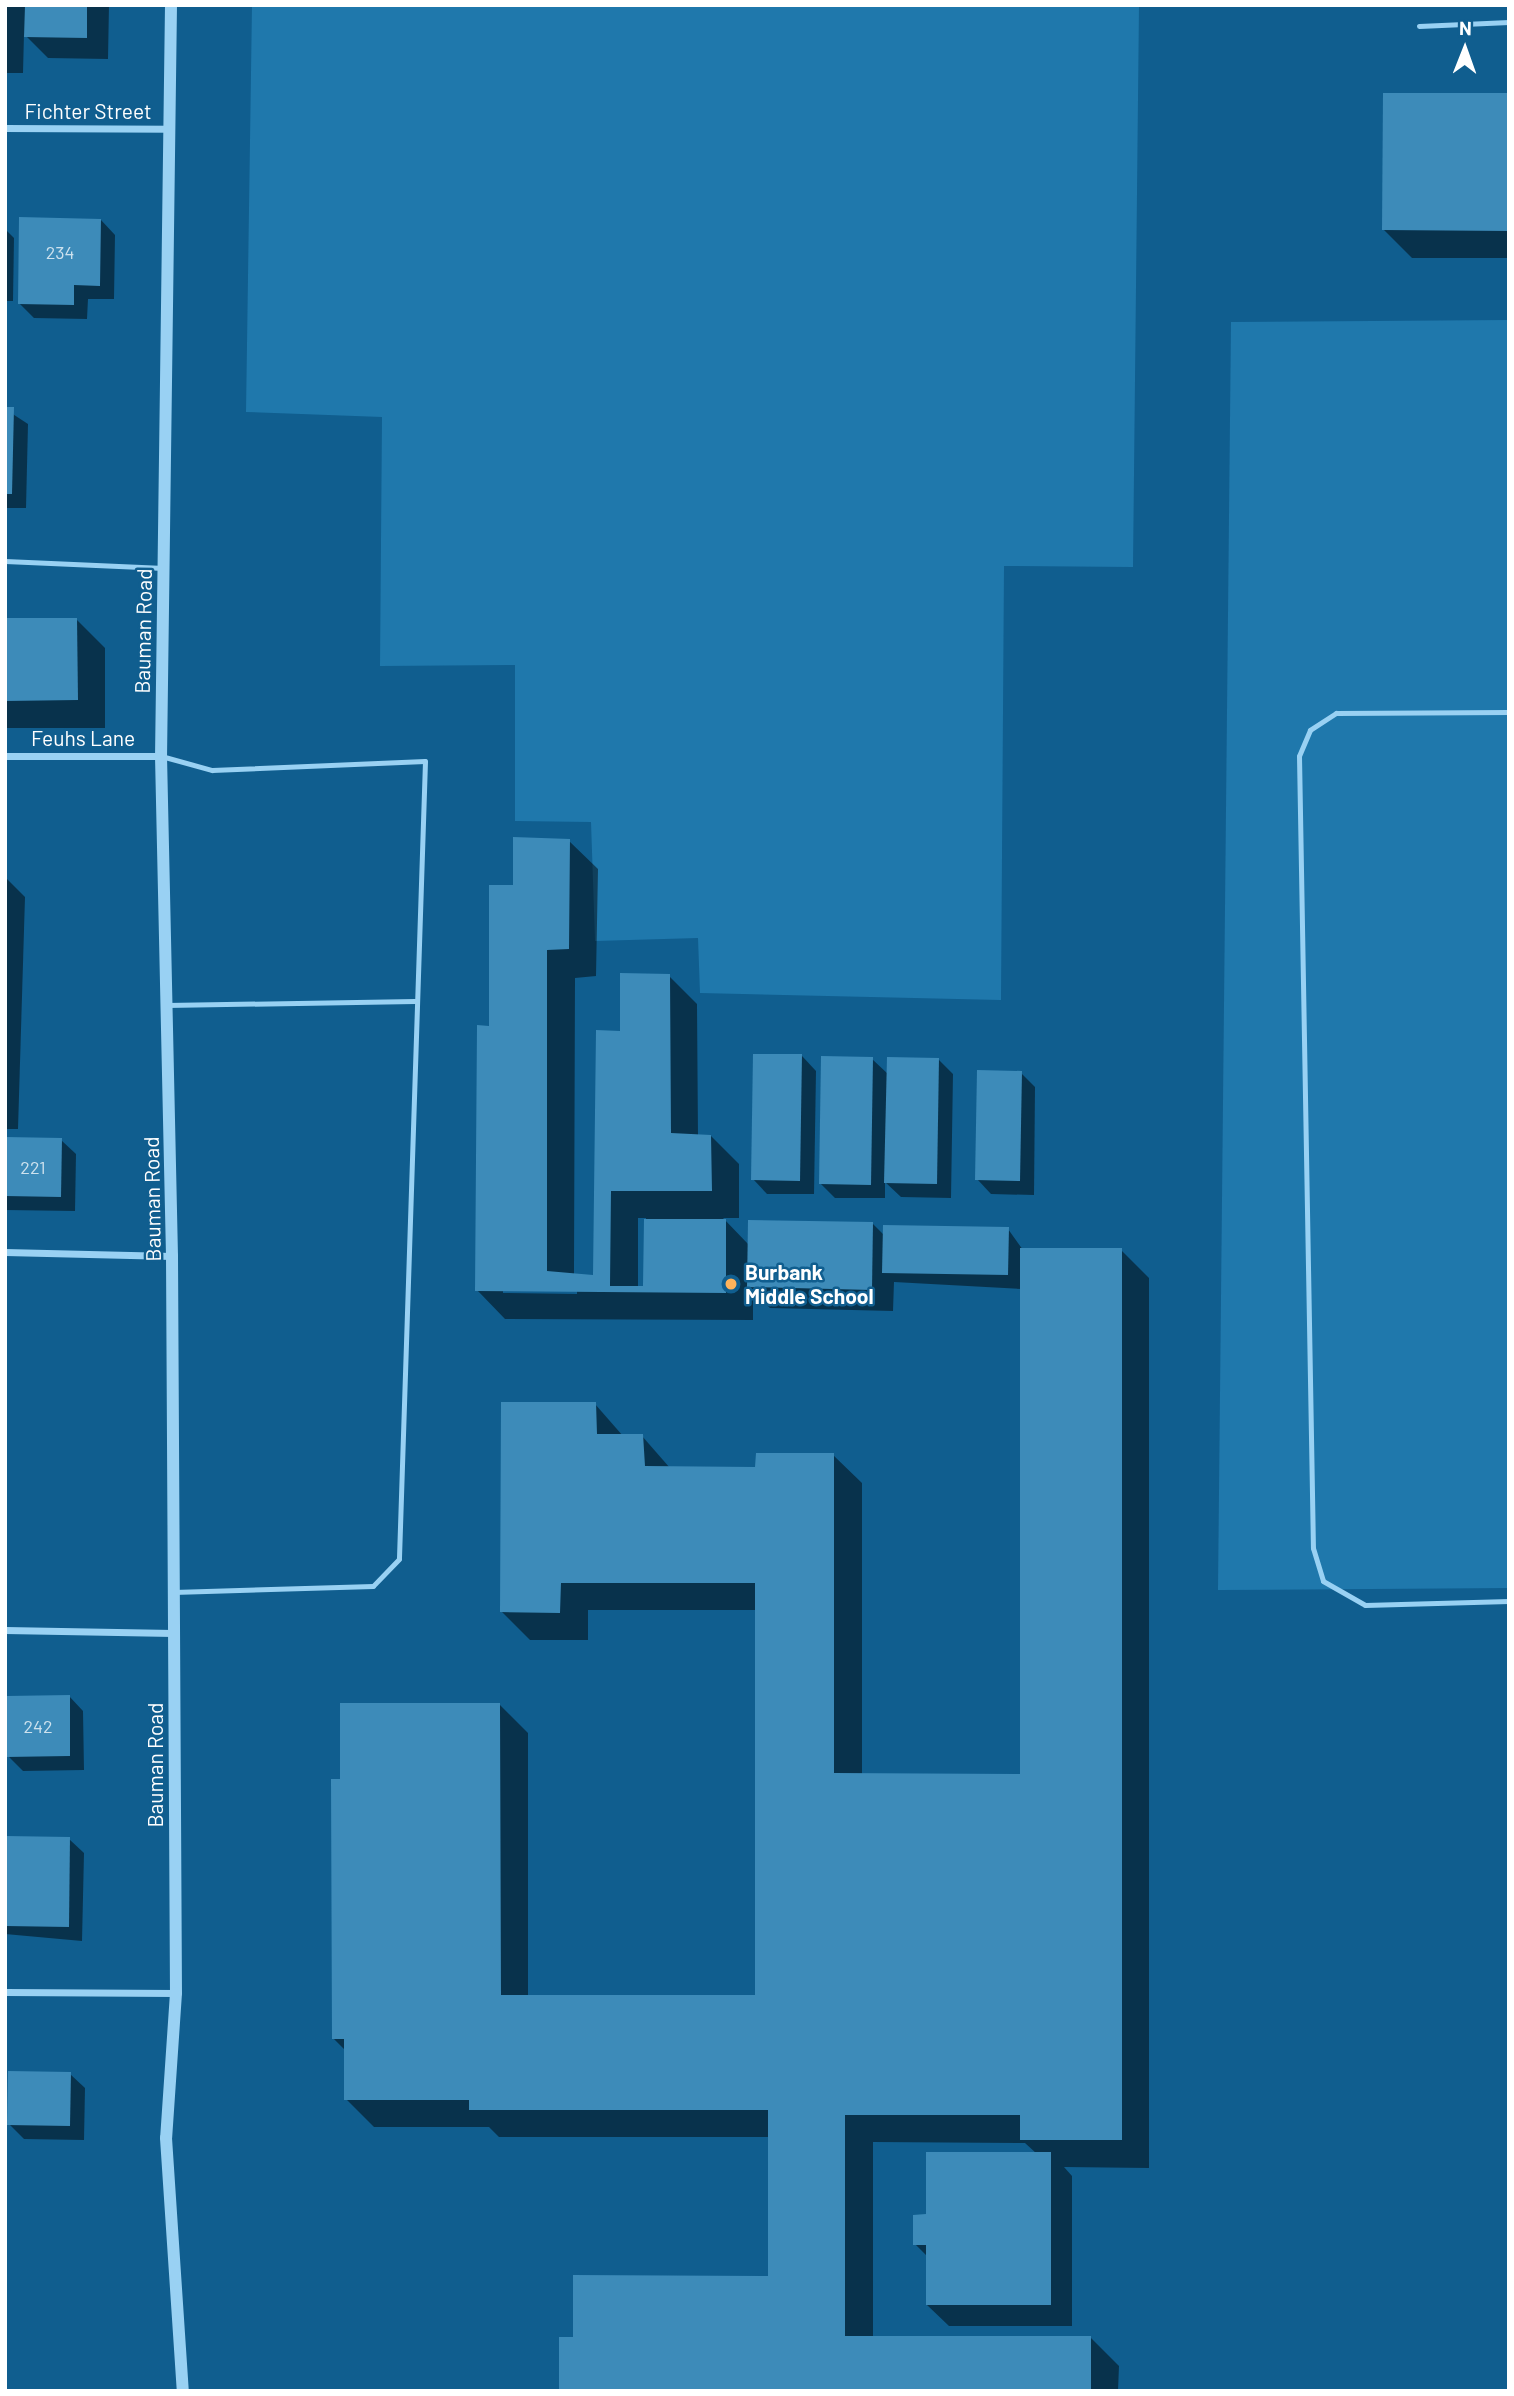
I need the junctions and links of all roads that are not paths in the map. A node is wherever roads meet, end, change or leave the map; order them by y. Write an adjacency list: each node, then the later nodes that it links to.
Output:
1 (171, 5): 5 (street, Bauman Road)
2 (1509, 22): 3 (lane)
3 (1419, 26)
4 (5, 128): 5 (street, Fichter Street)
5 (170, 129): 7 (street, Bauman Road)
6 (5, 561): 7 (lane)
7 (164, 568): 10 (street, Bauman Road)
8 (1509, 712): 16 (lane)
9 (5, 756): 10 (street, Feuhs Lane)
10 (161, 756): 11 (lane); 12 (street, Bauman Road)
11 (415, 1001): 12 (lane); 15 (lane)
12 (166, 1005): 14 (street, Bauman Road)
13 (5, 1252): 14 (street)
14 (173, 1256): 15 (street, Bauman Road)
15 (173, 1592): 18 (street, Bauman Road)
16 (1509, 1601)
17 (5, 1630): 18 (street)
18 (173, 1633): 20 (street, Bauman Road)
19 (5, 1992): 20 (street)
20 (176, 1993): 21 (street, Bauman Road)
21 (183, 2391)

